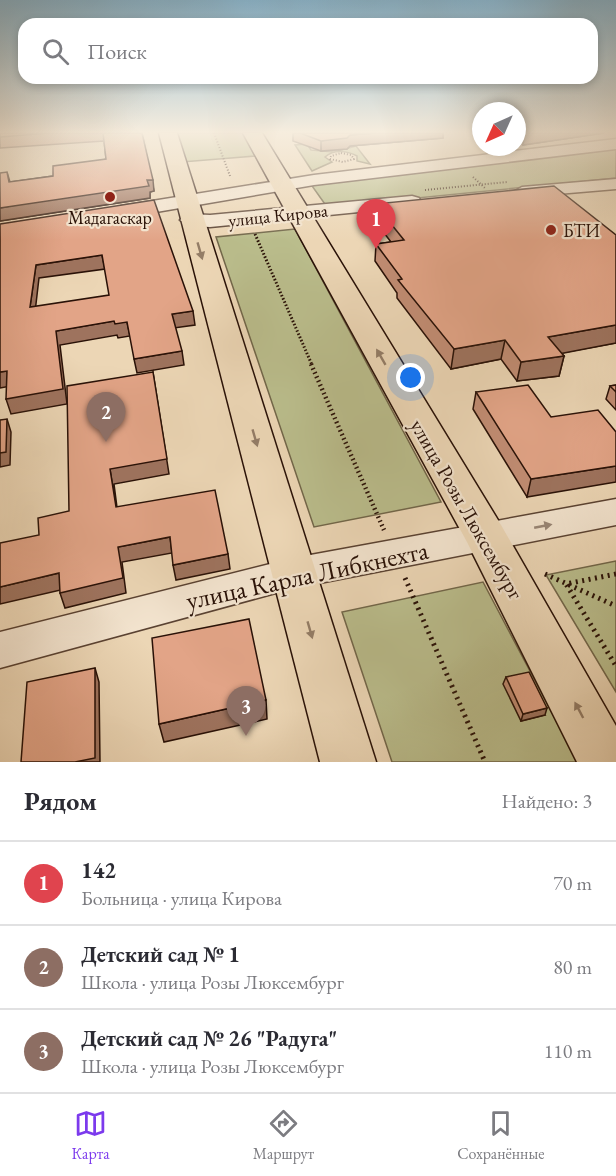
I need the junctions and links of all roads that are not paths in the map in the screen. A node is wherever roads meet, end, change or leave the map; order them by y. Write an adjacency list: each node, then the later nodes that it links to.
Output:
1 (177, 169): 8 (main road)
2 (272, 169): 7 (main road, улица Розы Люксембург)
3 (421, 169): 7 (street, улица Кирова)
4 (616, 184): 5 (street)
5 (513, 187)
6 (426, 196): 7 (street, улица Кирова)
7 (289, 199): 8 (street, улица Кирова); 8 (street, улица Кирова); 11 (main road, улица Розы Люксембург, one-way to 7)
8 (188, 210): 9 (street, улица Кирова); 12 (main road, one-way to 12)
9 (106, 214)
10 (616, 512): 11 (street, улица Карла Либкнехта, one-way to 10)
11 (486, 537): 12 (street, улица Карла Либкнехта); 15 (main road, улица Розы Люксембург, one-way to 11)
12 (294, 573): 13 (street, улица Карла Либкнехта); 14 (main road, one-way to 14)
13 (0, 650)
14 (348, 762)
15 (606, 762)

